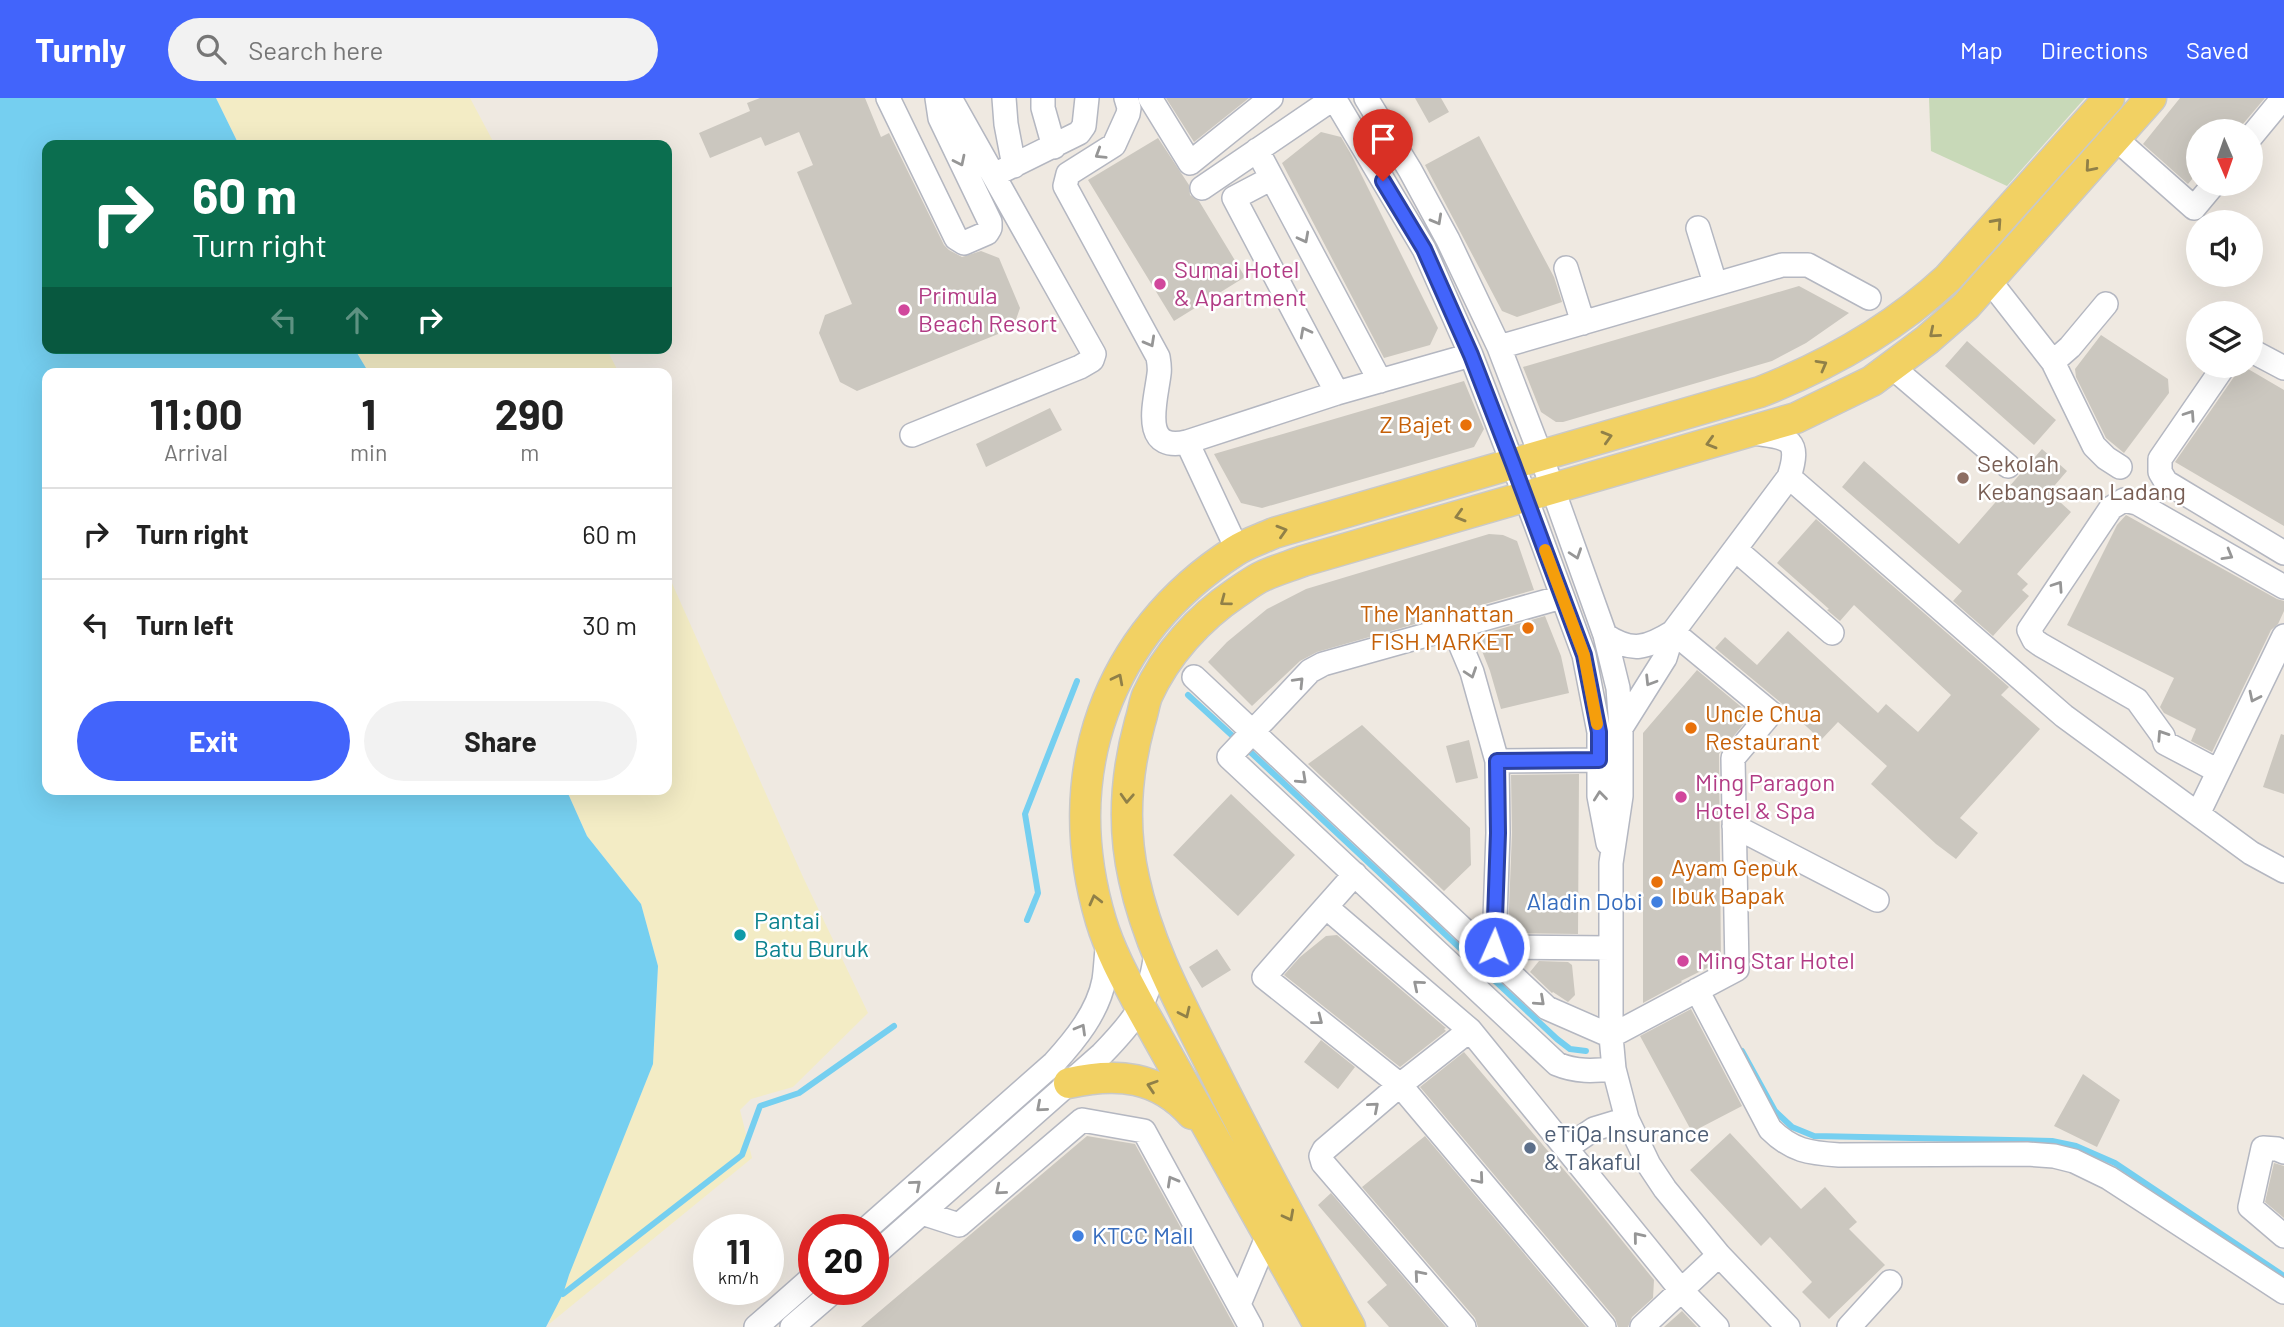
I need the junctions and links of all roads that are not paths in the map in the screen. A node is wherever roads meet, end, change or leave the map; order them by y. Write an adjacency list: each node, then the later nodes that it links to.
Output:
1 (888, 98): 2 (street, one-way to 1)
2 (937, 98)
3 (950, 98): 19 (street)
4 (1004, 98): 19 (street)
5 (1043, 98): 17 (street)
6 (1087, 98): 17 (street)
7 (1126, 98): 41 (street, one-way to 41)
8 (1150, 98): 9 (street)
9 (1271, 98)
10 (1334, 98): 18 (street); 31 (street)
11 (1366, 98): 30 (street, one-way to 30)
12 (2109, 98): 42 (main road, one-way to 12)
13 (2151, 98): 16 (main road)
14 (2283, 98): 15 (street)
15 (2263, 122)
16 (2115, 138): 22 (street); 25 (main road, one-way to 25)
17 (1054, 147): 19 (street)
18 (1257, 150): 20 (street); 21 (street)
19 (1004, 170): 40 (street)
20 (1272, 178): 37 (street, one-way to 37); 38 (street, one-way to 20)
21 (1202, 188)
22 (2204, 196)
23 (1698, 228): 26 (street)
24 (1566, 268): 29 (street)
25 (1990, 280): 33 (street); 34 (main road, one-way to 34)
26 (1715, 283): 27 (street); 29 (street)
27 (1869, 298)
28 (2105, 304): 33 (street)
29 (1583, 323): 30 (street)
30 (1499, 346): 42 (street)
31 (1471, 355): 37 (street); 42 (street)
32 (2263, 358): 35 (street)
33 (2053, 362): 44 (street)
34 (1892, 367): 39 (main road); 43 (street)
35 (2284, 368)
36 (2216, 378): 49 (street, one-way to 36)
37 (1380, 381): 38 (street)
38 (1337, 393): 41 (street)
39 (1748, 433): 45 (street); 46 (main road, one-way to 46)
40 (912, 435)
41 (1186, 442): 47 (street)
42 (1527, 460): 46 (street); 47 (main road, one-way to 42)
43 (2008, 466)
44 (2120, 467)
45 (1789, 477): 48 (street); 63 (street)
46 (1539, 493): 51 (street); 55 (street, one-way to 55); 72 (main road, one-way to 72)
47 (1237, 549): 70 (main road, one-way to 47)
48 (1735, 549): 53 (street); 54 (street)
49 (2284, 553)
50 (2284, 587): 62 (street, one-way to 50)
51 (1562, 597): 52 (street); 60 (street)
52 (1453, 627): 59 (street, one-way to 52); 61 (street, one-way to 61)
53 (1674, 632): 55 (street); 58 (street, one-way to 58); 64 (street)
54 (1832, 633)
55 (1605, 635): 58 (street)
56 (2284, 636): 62 (street, one-way to 62)
57 (1194, 677): 59 (street)
58 (1621, 728): 65 (street)
59 (1252, 732): 67 (street); 73 (street, one-way to 73)
60 (1599, 760): 61 (street); 65 (street, one-way to 60)
61 (1497, 761): 73 (street)
62 (2218, 771): 63 (street)
63 (2198, 814): 66 (street)
64 (1734, 826): 68 (street); 74 (street)
65 (1611, 863): 71 (street)
66 (2284, 871)
67 (1354, 874): 69 (street); 78 (street)
68 (1877, 900)
69 (1326, 907): 76 (street, one-way to 69); 80 (street, one-way to 80)
70 (1108, 940): 75 (main road); 87 (street, one-way to 70)
71 (1611, 948): 73 (street); 77 (street)
72 (1156, 951): 75 (street); 103 (main road, one-way to 103)
73 (1492, 951): 77 (street, one-way to 77)
74 (1697, 990): 77 (street); 96 (street)
75 (1141, 1008): 79 (street); 82 (main road)
76 (1470, 1030): 80 (street); 83 (street)
77 (1611, 1036): 78 (street)
78 (1614, 1069): 81 (street)
79 (1069, 1083): 82 (main road, one-way to 79); 86 (street, one-way to 86)
80 (1400, 1085): 104 (street, one-way to 80); 105 (street, one-way to 105)
81 (1627, 1119): 83 (street); 91 (street)
82 (1220, 1147): 88 (main road)
83 (1566, 1148): 94 (street, one-way to 83)
84 (2284, 1152): 89 (street)
85 (1200, 1205): 95 (street)
86 (922, 1213): 90 (street); 95 (street, one-way to 86)
87 (883, 1214)
88 (1268, 1235): 95 (street); 102 (main road)
89 (2284, 1236)
90 (889, 1242)
91 (1719, 1255): 94 (street); 108 (street)
92 (1890, 1282): 109 (street)
93 (798, 1290): 98 (street)
94 (1681, 1290): 106 (street); 107 (street)
95 (1237, 1291): 100 (street); 101 (street)
96 (2284, 1292)
97 (818, 1305): 99 (street)
98 (756, 1327)
99 (792, 1327)
100 (1251, 1327)
101 (1268, 1327)
102 (1320, 1327)
103 (1350, 1327)
104 (1464, 1327)
105 (1604, 1327)
106 (1642, 1327)
107 (1717, 1327)
108 (1788, 1327)
109 (1849, 1327)

